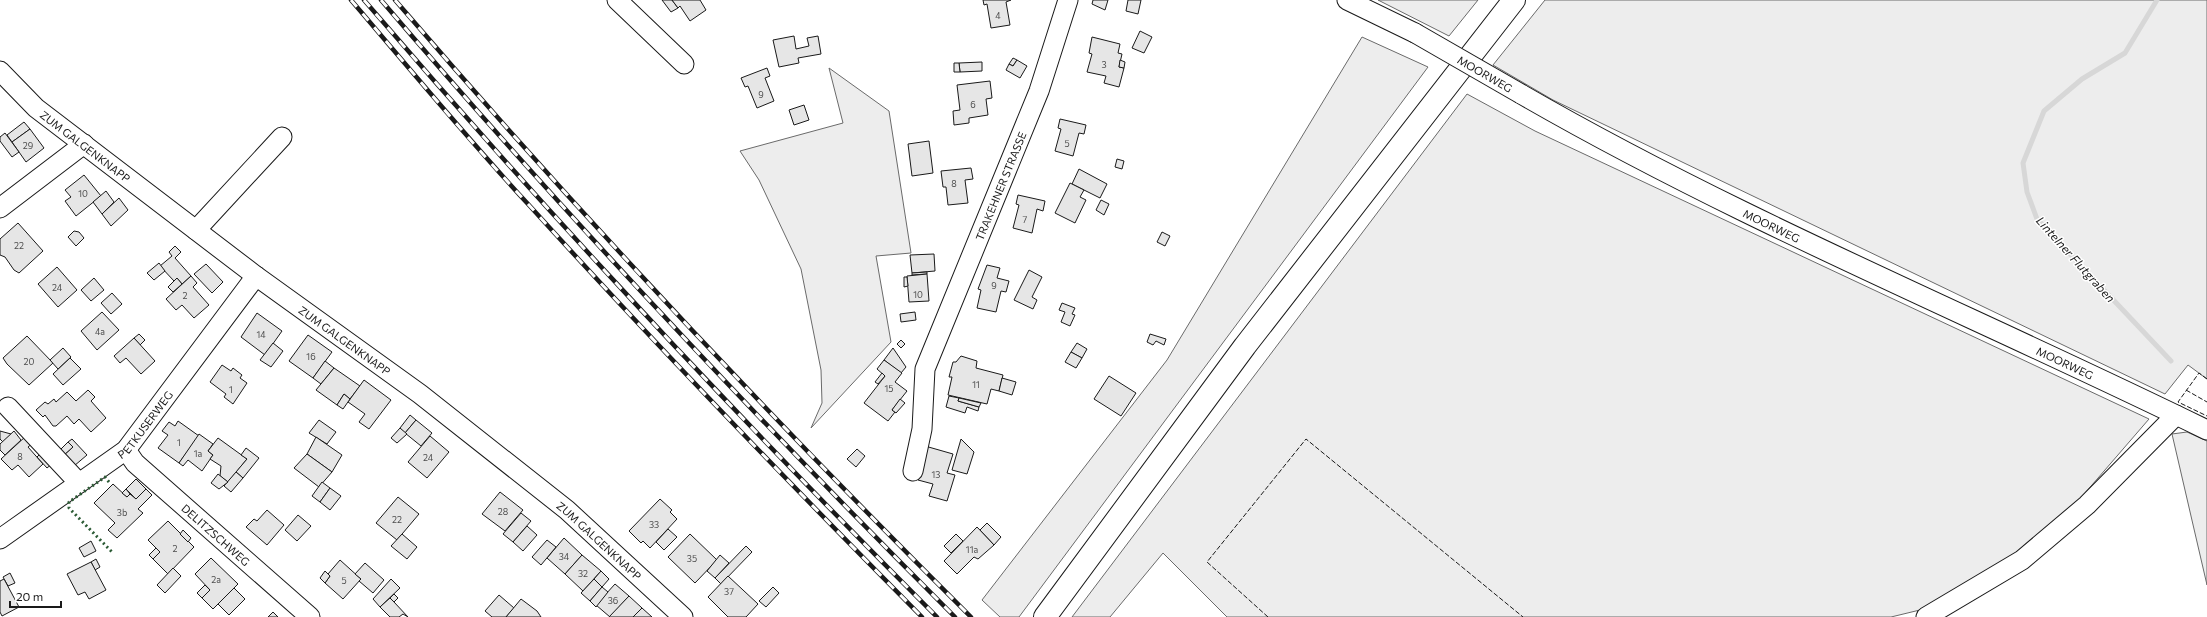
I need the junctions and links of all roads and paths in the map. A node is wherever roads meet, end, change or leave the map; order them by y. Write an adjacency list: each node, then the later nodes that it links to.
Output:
1 (616, 0): 5 (street)
2 (1068, 0): 16 (street, TRAKEHNER STRASSE)
3 (1347, 0): 13 (street, MOORWEG, bridge)
4 (1514, 0): 21 (main road)
5 (684, 64)
6 (0, 71): 8 (street, ZUM GALGENKNAPP)
7 (282, 137): 10 (street)
8 (84, 144): 9 (street); 10 (street, ZUM GALGENKNAPP)
9 (0, 208)
10 (196, 230): 11 (street, ZUM GALGENKNAPP)
11 (256, 276): 15 (street, PETKUSERWEG); 20 (street, ZUM GALGENKNAPP)
12 (8, 407): 17 (street)
13 (2176, 415): 14 (street, MOORWEG); 22 (street)
14 (2207, 430)
15 (126, 450): 17 (street, PETKUSERWEG); 19 (street, DELITZSCHWEG)
16 (913, 471)
17 (79, 484): 18 (street, PETKUSERWEG)
18 (0, 538)
19 (310, 617)
20 (683, 617)
21 (1045, 617)
22 (1926, 617)

